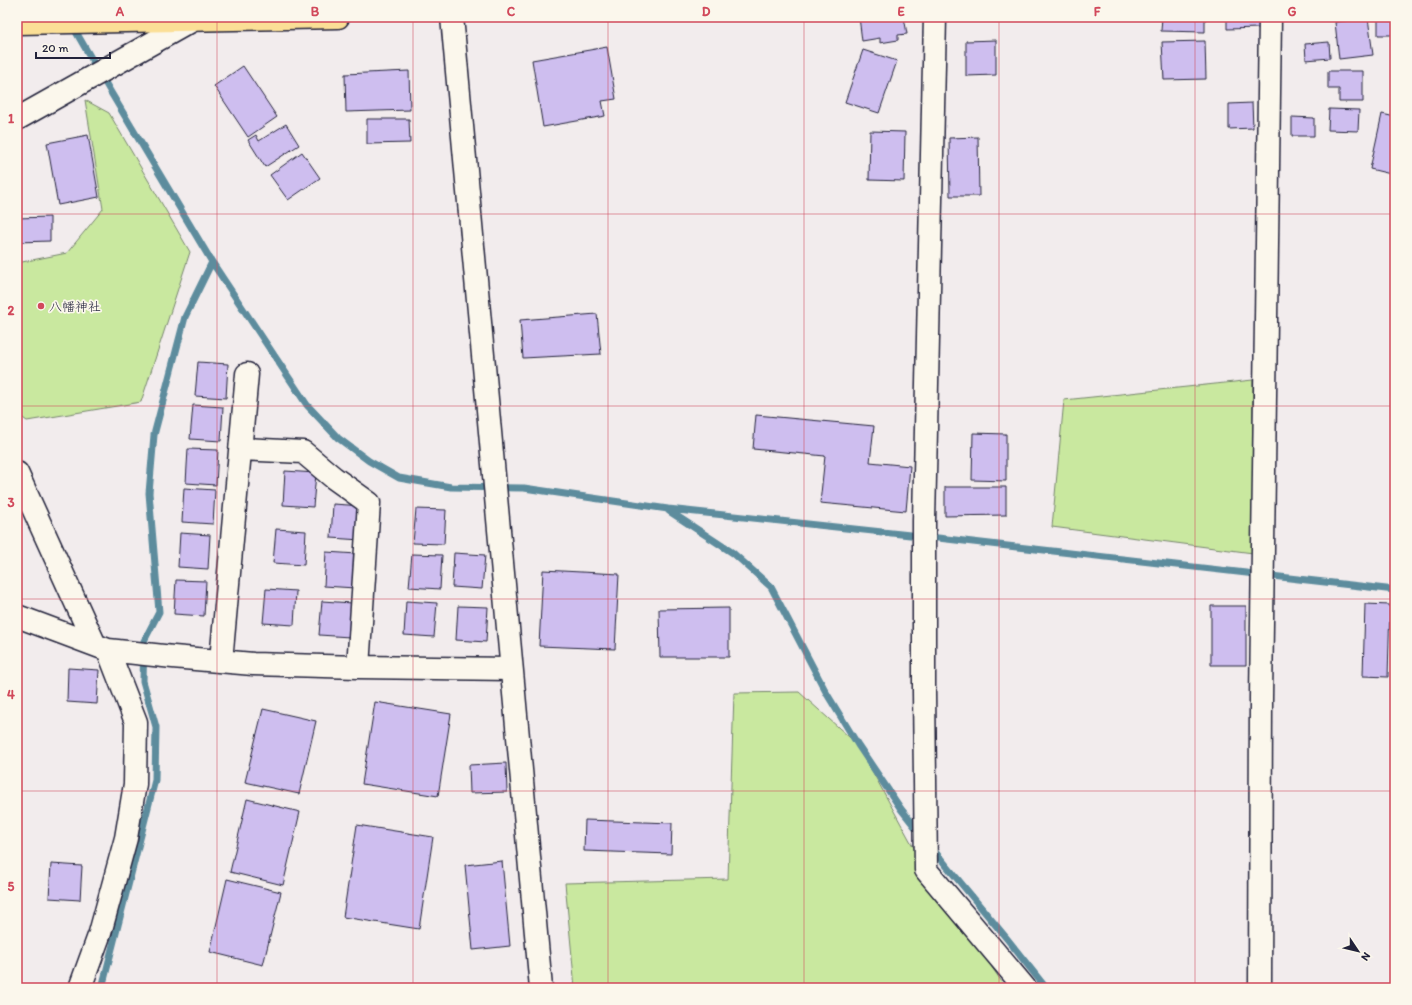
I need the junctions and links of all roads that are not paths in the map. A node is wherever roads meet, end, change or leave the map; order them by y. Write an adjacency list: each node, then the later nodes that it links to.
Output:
1 (338, 17): 5 (main road)
2 (452, 17): 15 (street)
3 (935, 17): 18 (street)
4 (1270, 17): 19 (street)
5 (194, 20): 6 (main road); 7 (street)
6 (17, 23)
7 (17, 119)
8 (247, 374): 9 (street)
9 (241, 449): 13 (street); 14 (street)
10 (17, 473): 12 (street)
11 (17, 616): 12 (street)
12 (102, 647): 13 (street); 16 (street)
13 (221, 661): 14 (street)
14 (358, 667): 15 (street)
15 (511, 669): 17 (street)
16 (80, 988)
17 (541, 988)
18 (1025, 988)
19 (1260, 988)

